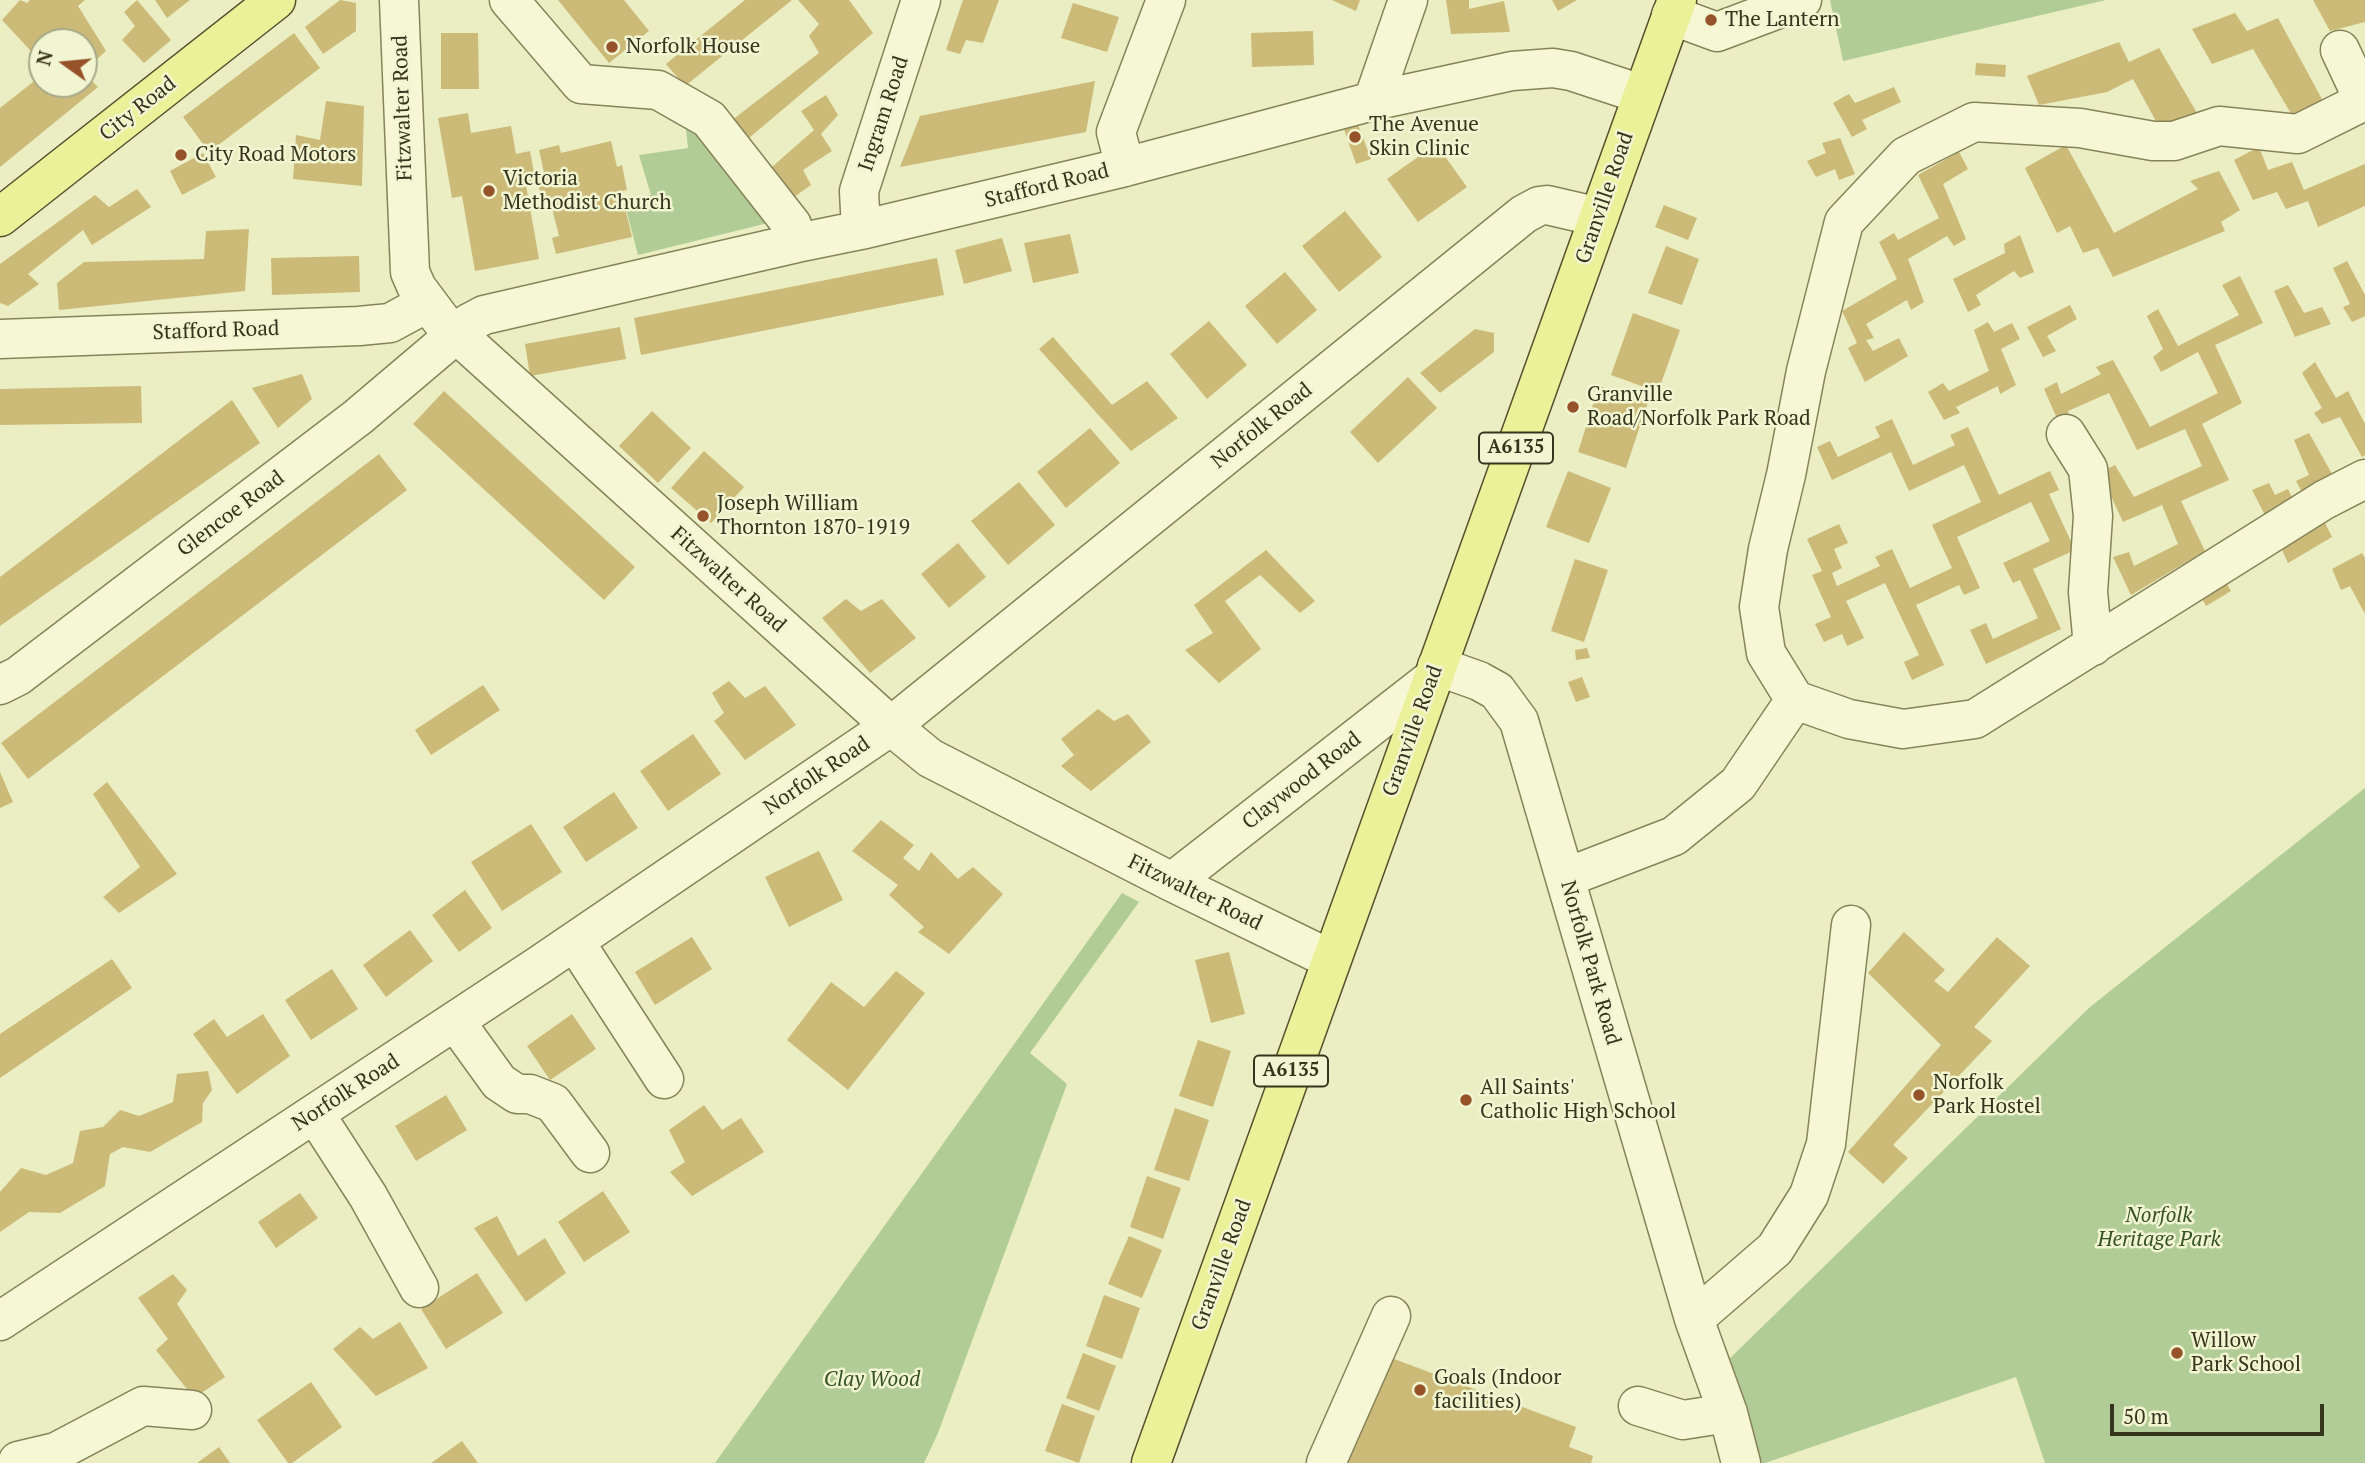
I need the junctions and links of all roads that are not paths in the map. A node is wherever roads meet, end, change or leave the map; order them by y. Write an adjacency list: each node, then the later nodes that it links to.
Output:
1 (276, 0): 13 (main road, City Road)
2 (399, 0): 17 (street, Fitzwalter Road)
3 (509, 0): 16 (street)
4 (921, 0): 15 (street, Ingram Road)
5 (1166, 0): 12 (street)
6 (1408, 0): 11 (street)
7 (1802, 0): 8 (street)
8 (1674, 8): 10 (main road, Granville Road / A6135)
9 (2340, 50): 25 (street)
10 (1641, 94): 11 (street, Stafford Road); 14 (main road, Granville Road / A6135)
11 (1373, 101): 12 (street, Stafford Road)
12 (1125, 167): 15 (street, Stafford Road)
13 (0, 217)
14 (1599, 217): 23 (main road, Granville Road / A6135); 26 (street, Norfolk Road)
15 (861, 230): 16 (street, Stafford Road)
16 (797, 243): 18 (street, Stafford Road)
17 (428, 303): 18 (street, Fitzwalter Road); 19 (street, Stafford Road)
18 (455, 334): 24 (street, Glencoe Road); 26 (street, Fitzwalter Road)
19 (0, 339)
20 (2066, 434): 22 (street)
21 (2365, 479): 22 (street)
22 (2093, 646): 25 (street)
23 (1435, 673): 27 (street, Norfolk Park Road); 28 (street, Claywood Road); 31 (main road, Granville Road / A6135)
24 (0, 685)
25 (1795, 700): 27 (street)
26 (891, 726): 28 (street, Fitzwalter Road); 30 (street, Norfolk Road)
27 (1565, 878): 38 (street, Norfolk Park Road)
28 (1172, 882): 31 (street, Fitzwalter Road)
29 (1851, 925): 38 (street)
30 (575, 942): 32 (street, Norfolk Road); 33 (street)
31 (1330, 960): 44 (main road, Granville Road / A6135)
32 (455, 1021): 34 (street, Norfolk Road); 35 (street)
33 (664, 1079)
34 (315, 1114): 36 (street); 39 (street, Norfolk Road)
35 (590, 1153)
36 (419, 1288)
37 (1391, 1316): 45 (street)
38 (1694, 1319): 42 (street, Norfolk Park Road)
39 (0, 1321)
40 (1638, 1406): 42 (street)
41 (192, 1410): 43 (street)
42 (1728, 1413): 46 (street, Norfolk Park Road)
43 (14, 1460)
44 (1151, 1463)
45 (1326, 1463)
46 (1741, 1463)

